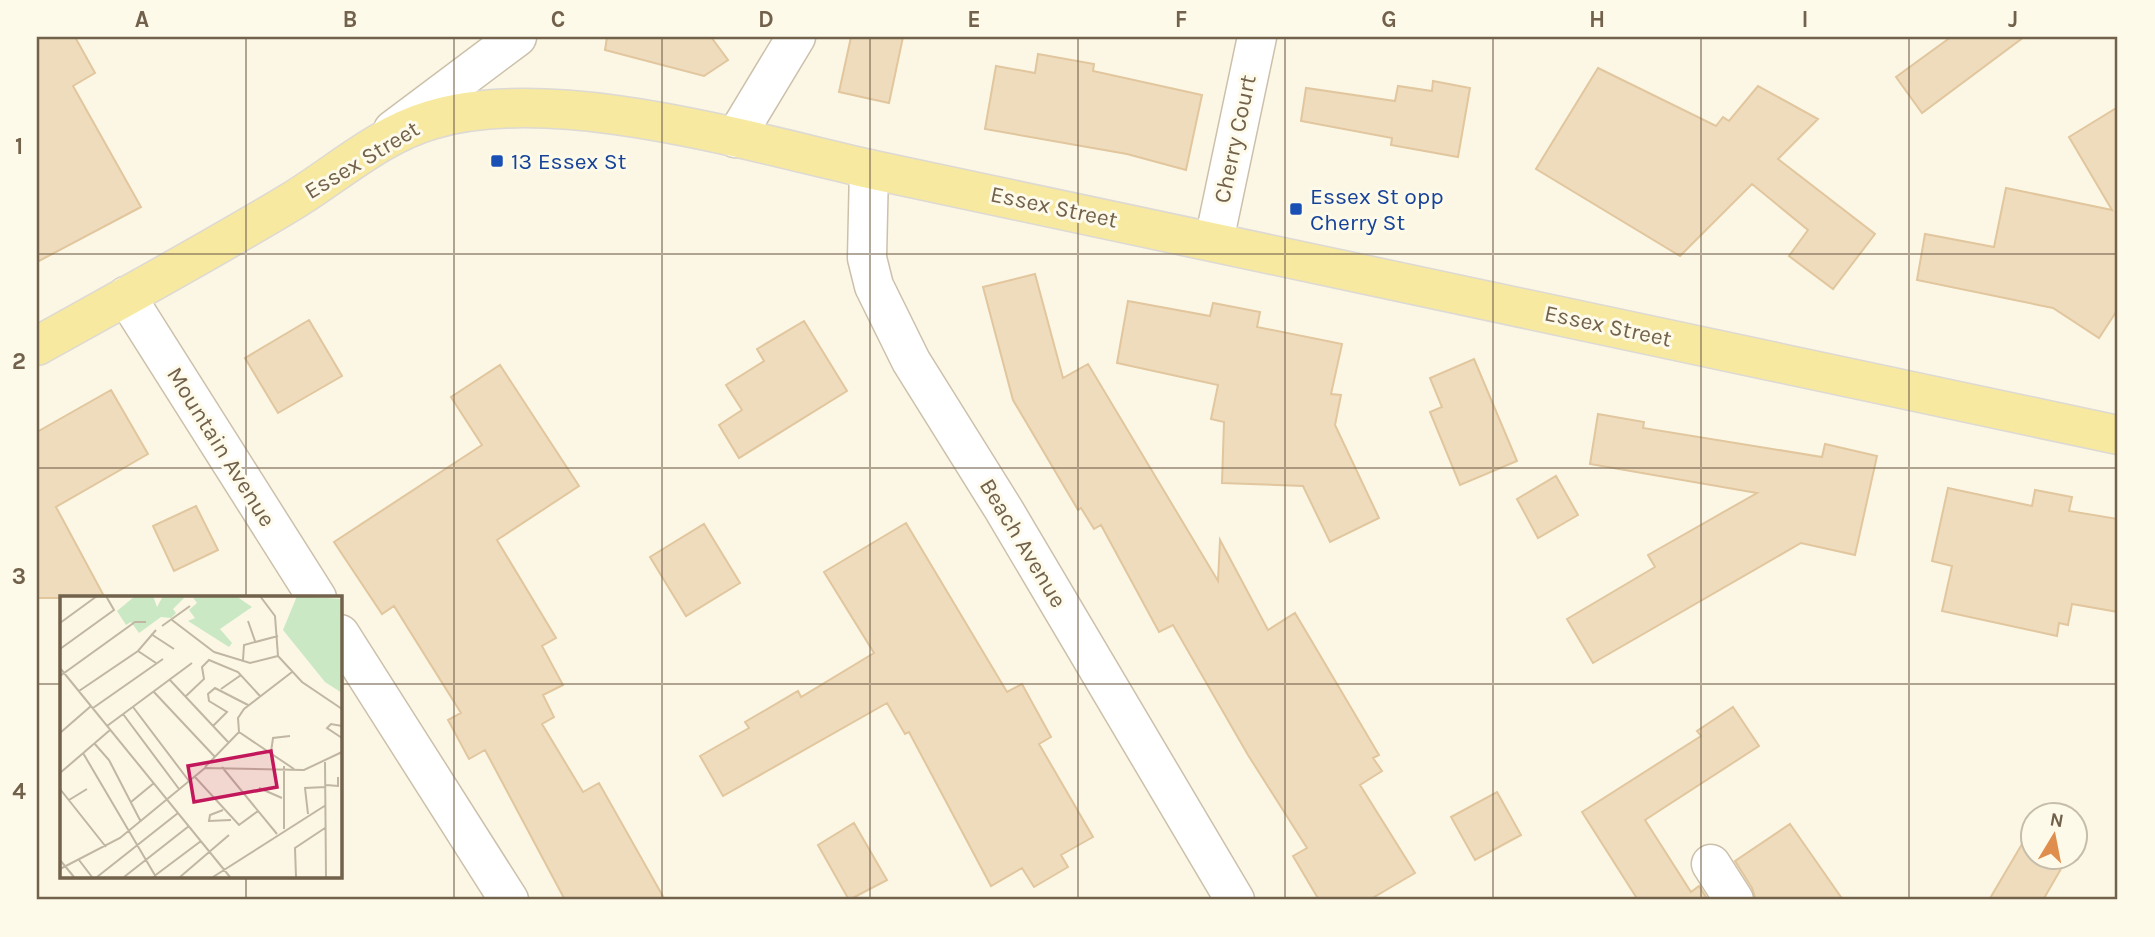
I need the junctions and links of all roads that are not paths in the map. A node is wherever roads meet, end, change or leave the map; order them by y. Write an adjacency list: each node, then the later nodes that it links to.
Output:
1 (517, 37): 5 (street)
2 (796, 37): 4 (street)
3 (1257, 37): 7 (street, Cherry Court)
4 (735, 138): 5 (main road, Essex Street); 6 (main road, Essex Street)
5 (355, 159): 8 (main road, Essex Street)
6 (869, 169): 7 (main road, Essex Street); 15 (street, Beach Avenue)
7 (1214, 242): 10 (main road, Essex Street)
8 (126, 296): 9 (main road, Essex Street); 11 (street, Mountain Avenue)
9 (37, 346)
10 (2118, 435)
11 (316, 596)
12 (342, 644): 14 (street)
13 (1711, 864): 16 (street)
14 (509, 900)
15 (1235, 900)
16 (1734, 900)

